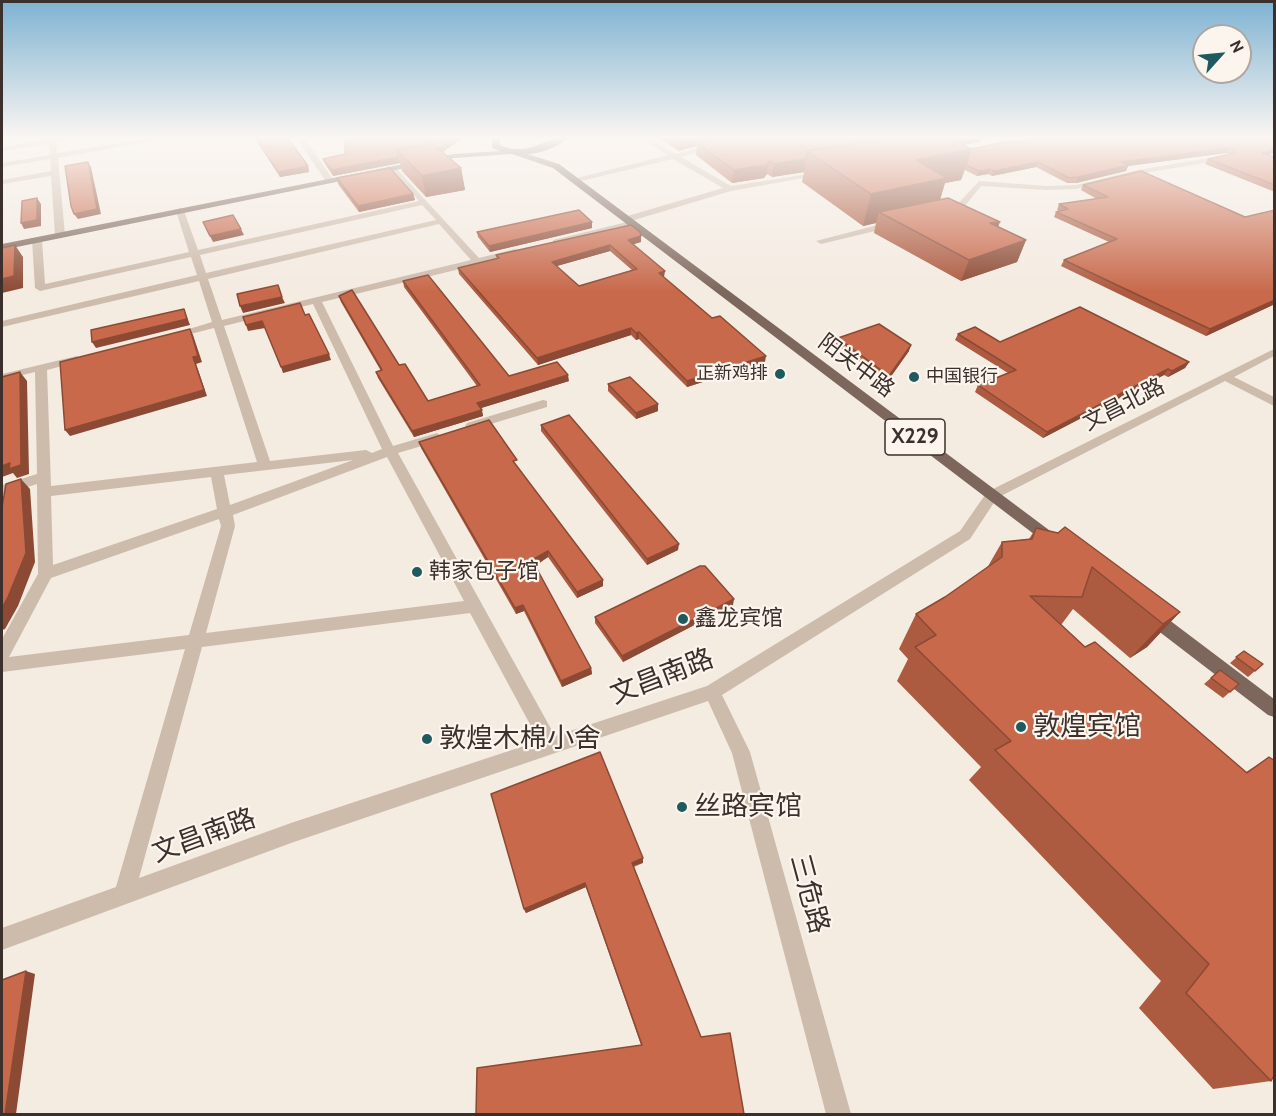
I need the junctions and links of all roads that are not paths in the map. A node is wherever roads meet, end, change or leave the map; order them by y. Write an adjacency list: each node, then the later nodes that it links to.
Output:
1 (56, 188): 14 (street)
2 (295, 188): 9 (main road)
3 (412, 188): 8 (street)
4 (585, 188): 12 (main road, 阳关中路 / X229)
5 (736, 188): 7 (street)
6 (975, 188): 10 (street)
7 (730, 189): 12 (street)
8 (424, 202): 11 (street); 20 (street)
9 (180, 211): 14 (main road); 20 (street)
10 (934, 215)
11 (442, 221): 21 (street); 22 (street)
12 (629, 221): 17 (street); 40 (main road, 阳关中路 / X229)
13 (900, 223): 16 (street)
14 (60, 235): 15 (main road)
15 (37, 240): 18 (main road); 20 (street)
16 (821, 241)
17 (544, 245)
18 (2, 247)
19 (522, 251): 21 (street)
20 (194, 253): 22 (street)
21 (478, 262): 23 (street)
22 (202, 278): 24 (street); 25 (street)
23 (316, 299): 25 (street); 34 (street)
24 (2, 324)
25 (218, 324): 26 (street); 35 (street)
26 (163, 338)
27 (1275, 352): 31 (street, 文昌北路)
28 (85, 357): 29 (street)
29 (41, 368): 30 (street); 37 (street)
30 (2, 377)
31 (1226, 377): 32 (street); 40 (street, 文昌北路)
32 (1275, 402)
33 (543, 404): 34 (street)
34 (390, 451): 35 (street); 41 (street); 44 (street)
35 (265, 465): 36 (street)
36 (216, 470): 39 (street); 41 (street)
37 (43, 477): 38 (street); 39 (street)
38 (2, 489)
39 (43, 492): 43 (street)
40 (992, 495): 42 (main road, 阳关中路 / X229); 49 (street, 文昌南路)
41 (225, 512): 43 (street); 46 (street)
42 (1058, 545)
43 (46, 574): 47 (street)
44 (474, 606): 46 (street); 51 (street)
45 (1143, 609): 50 (main road)
46 (196, 641): 48 (street); 52 (street)
47 (2, 654)
48 (2, 665)
49 (712, 692): 51 (street, 文昌南路); 54 (street, 三危路)
50 (1275, 709)
51 (551, 746): 52 (street, 文昌南路)
52 (124, 894): 53 (street, 文昌南路)
53 (2, 939)
54 (839, 1114)

